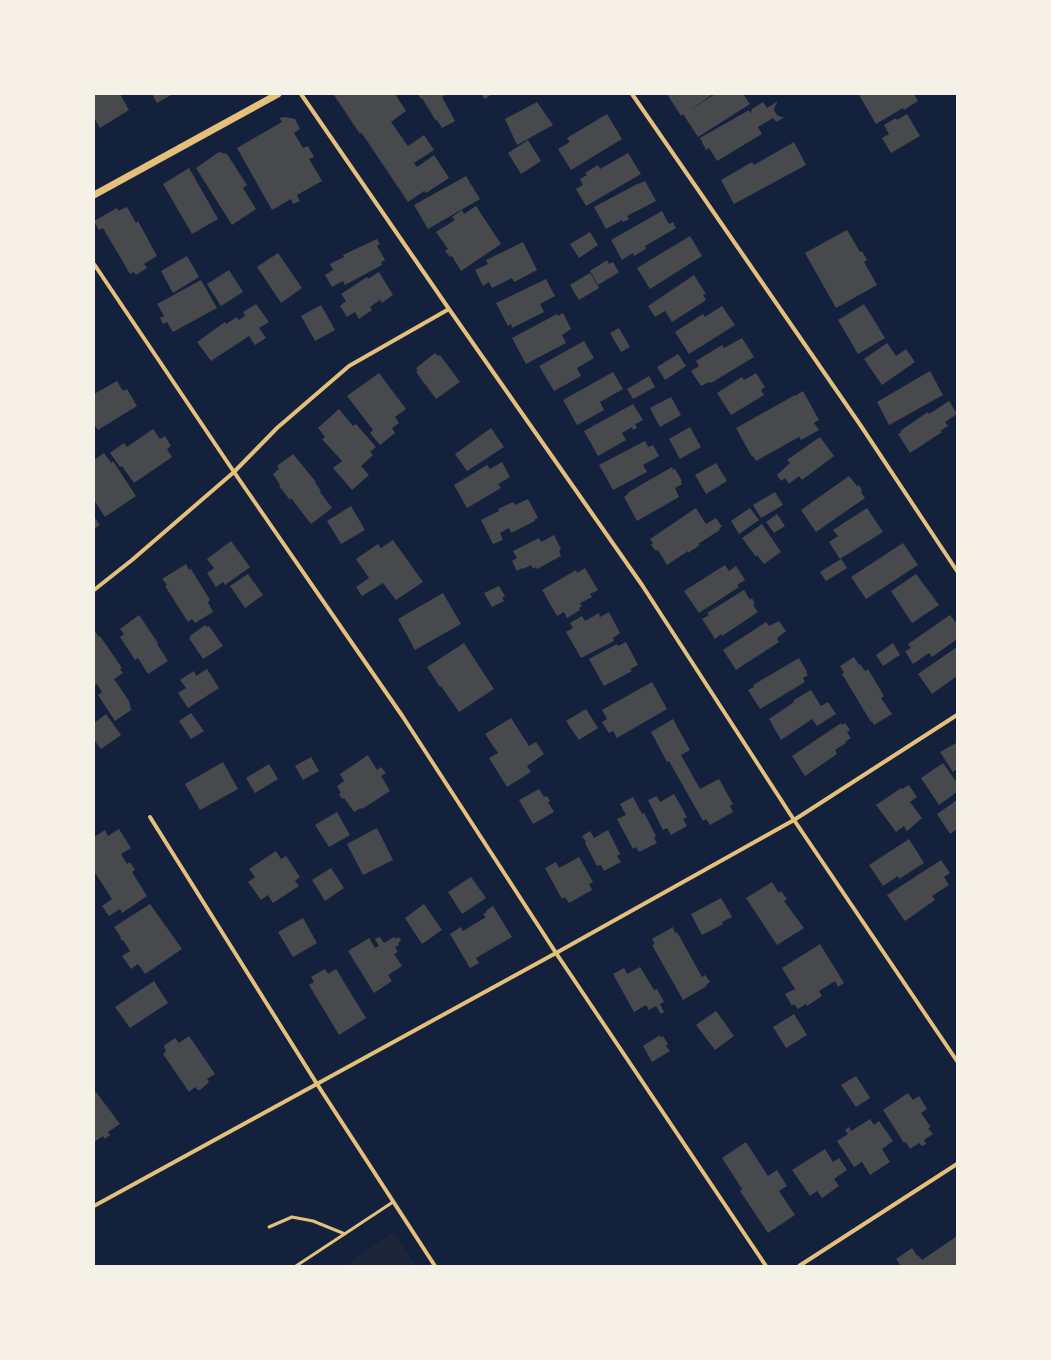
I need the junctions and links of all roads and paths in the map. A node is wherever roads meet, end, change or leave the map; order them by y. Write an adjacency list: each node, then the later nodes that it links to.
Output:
1 (278, 94): 4 (street)
2 (301, 94): 6 (street)
3 (632, 94): 8 (street)
4 (94, 195)
5 (94, 264): 7 (street)
6 (449, 309): 7 (street); 12 (street)
7 (234, 472): 9 (street); 13 (street)
8 (957, 571)
9 (94, 590)
10 (957, 715): 12 (street)
11 (150, 817): 15 (street)
12 (794, 820): 13 (street); 14 (street)
13 (556, 953): 15 (street); 23 (street)
14 (957, 1061)
15 (316, 1084): 17 (street); 18 (street)
16 (957, 1164): 24 (street)
17 (393, 1202): 20 (lane); 22 (street)
18 (94, 1206)
19 (268, 1227): 20 (lane)
20 (345, 1234): 21 (lane)
21 (296, 1266)
22 (435, 1266)
23 (766, 1266)
24 (799, 1266)

